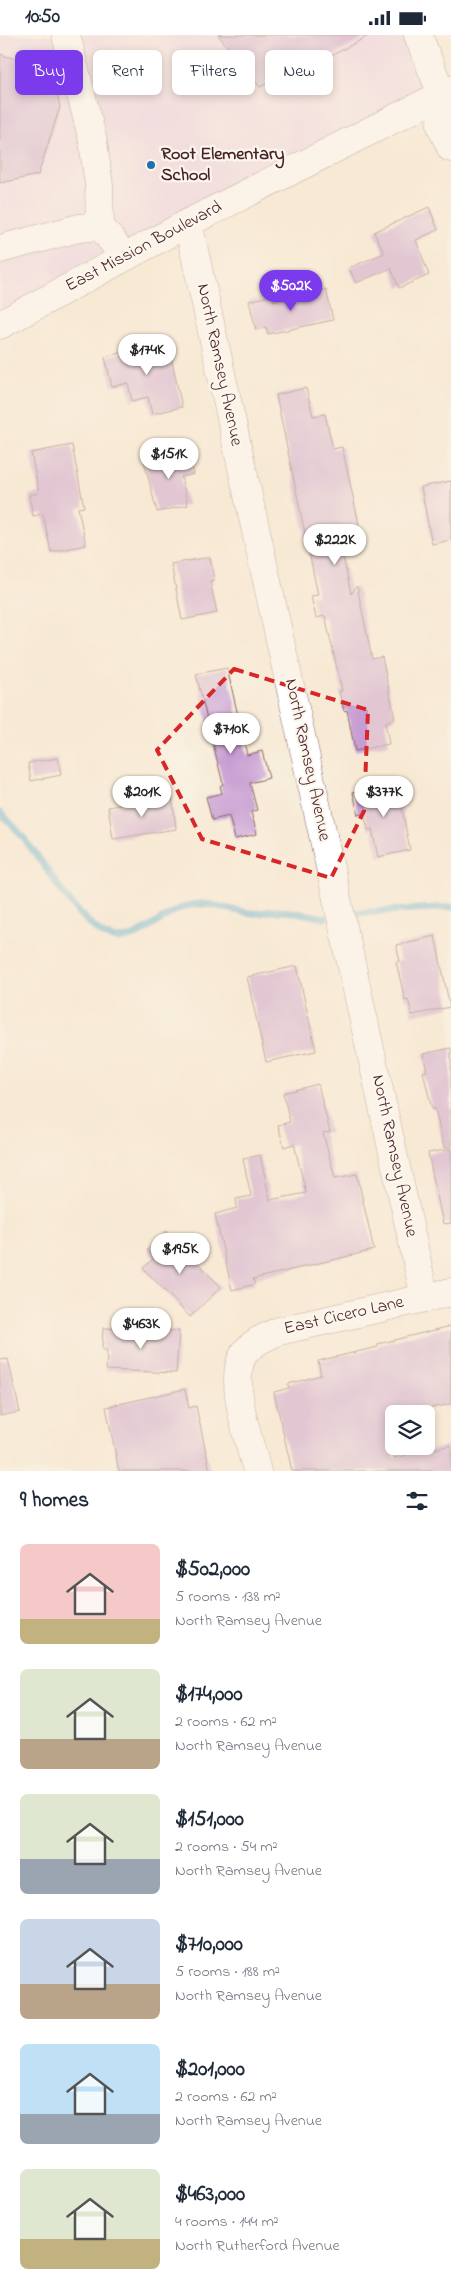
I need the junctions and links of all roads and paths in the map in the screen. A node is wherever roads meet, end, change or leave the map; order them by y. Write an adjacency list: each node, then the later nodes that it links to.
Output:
1 (66, 35): 6 (street)
2 (418, 35): 3 (street)
3 (448, 96): 4 (street); 5 (street, East Mission Boulevard)
4 (451, 148)
5 (188, 223): 8 (street, East Mission Boulevard); 11 (street, North Ramsey Avenue)
6 (100, 226): 7 (street); 8 (street)
7 (0, 249)
8 (125, 257): 9 (street, East Mission Boulevard)
9 (0, 325)
10 (451, 1292): 11 (street, East Cicero Lane)
11 (425, 1298): 12 (street, East Cicero Lane)
12 (257, 1471)

